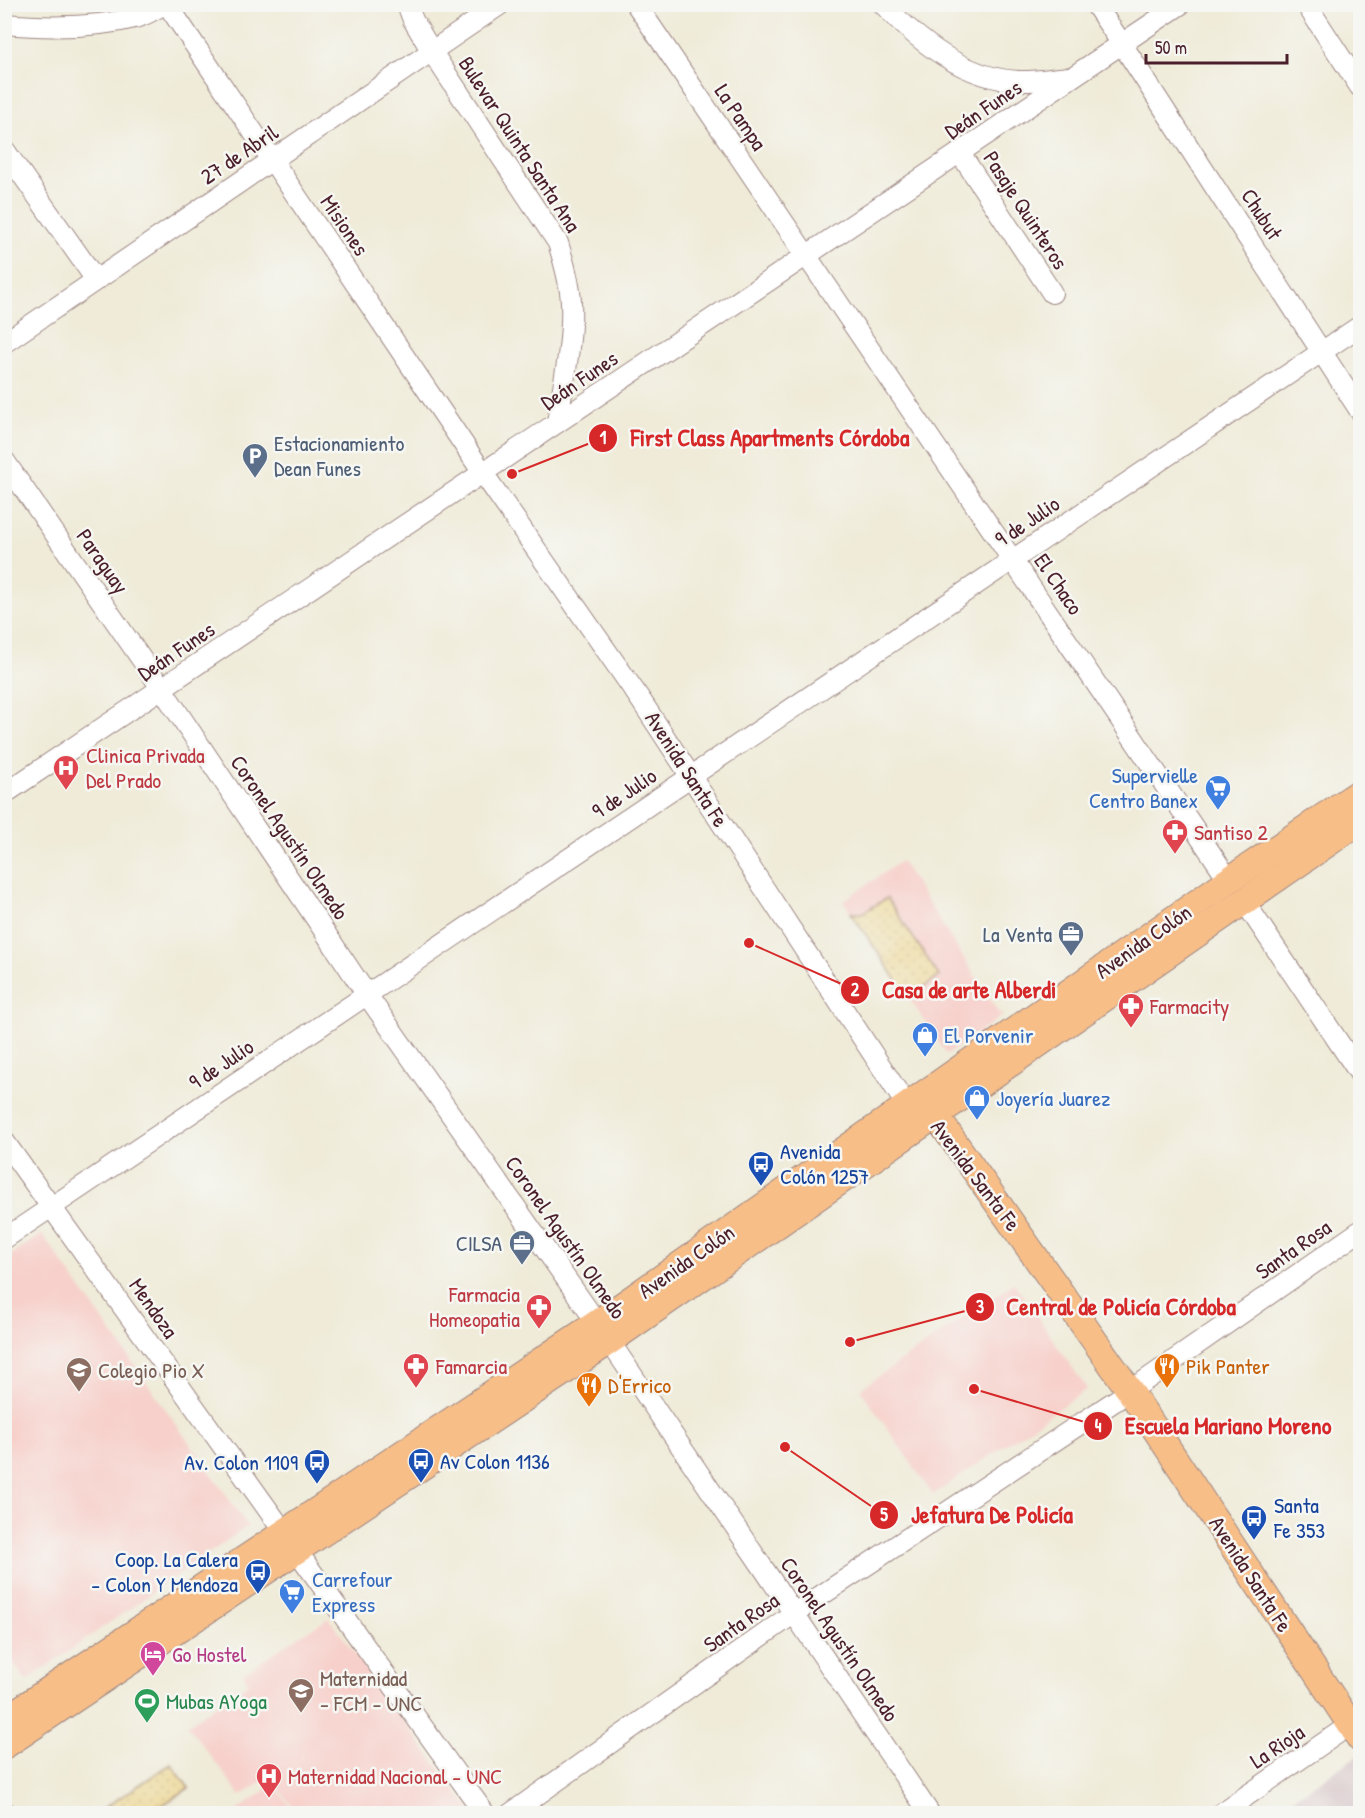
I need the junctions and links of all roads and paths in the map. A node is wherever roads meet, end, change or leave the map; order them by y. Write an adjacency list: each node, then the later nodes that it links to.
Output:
1 (165, 4): 9 (street); 16 (street, Misiones)
2 (407, 4): 11 (street, Bulevar Quinta Santa Ana)
3 (501, 4): 11 (street, 27 de Abril)
4 (636, 4): 17 (street, La Pampa)
5 (884, 4): 12 (street)
6 (1095, 4): 10 (street, Chubut)
7 (1181, 4): 10 (street, Deán Funes)
8 (1306, 4): 13 (street)
9 (4, 24)
10 (1122, 44): 12 (street, Deán Funes); 22 (street, Chubut)
11 (432, 52): 16 (street, 27 de Abril); 24 (street, Bulevar Quinta Santa Ana)
12 (1073, 77): 15 (street, Deán Funes)
13 (1360, 87)
14 (4, 149): 18 (street)
15 (960, 153): 17 (street, Deán Funes); 19 (street, Pasaje Quinteros)
16 (272, 160): 18 (street, 27 de Abril); 26 (street, Misiones)
17 (806, 256): 24 (street, Deán Funes); 27 (street, El Chaco)
18 (96, 280): 21 (street, 27 de Abril)
19 (1052, 293)
20 (1360, 326): 22 (street, 9 de Julio)
21 (4, 343)
22 (1322, 352): 23 (street, Chubut); 27 (street, 9 de Julio)
23 (1360, 411)
24 (557, 423): 26 (street, Deán Funes)
25 (4, 460): 28 (street, Paraguay)
26 (483, 473): 28 (street, Deán Funes); 29 (street, Avenida Santa Fe)
27 (1014, 559): 29 (street, 9 de Julio); 33 (street, El Chaco)
28 (162, 689): 31 (street, Deán Funes); 35 (street, Coronel Agustín Olmedo)
29 (692, 776): 35 (street, 9 de Julio); 37 (street, Avenida Santa Fe)
30 (1360, 792): 33 (main road, Avenida Colón)
31 (4, 795)
32 (1360, 821): 34 (main road, Avenida Colón)
33 (1229, 880): 37 (main road, Avenida Colón)
34 (1244, 901): 36 (street); 38 (main road, Avenida Colón)
35 (367, 995): 40 (street, 9 de Julio); 43 (street, Coronel Agustín Olmedo)
36 (1360, 1074)
37 (907, 1106): 38 (main road, Avenida Santa Fe); 43 (main road, Avenida Colón)
38 (936, 1116): 43 (main road, Avenida Colón); 44 (main road, Avenida Santa Fe)
39 (4, 1141): 40 (street, Mendoza)
40 (52, 1207): 42 (street, 9 de Julio); 45 (street, Mendoza)
41 (1360, 1232): 44 (street, Santa Rosa)
42 (4, 1239)
43 (603, 1332): 45 (main road, Avenida Colón); 46 (street, Coronel Agustín Olmedo)
44 (1130, 1391): 46 (street, Santa Rosa); 48 (main road, Avenida Santa Fe)
45 (290, 1542): 47 (main road, Avenida Colón); 49 (main road, Avenida Colón); 50 (street, Mendoza)
46 (794, 1614): 51 (street, Santa Rosa); 52 (street, Coronel Agustín Olmedo)
47 (4, 1720)
48 (1357, 1727): 53 (street, La Rioja)
49 (4, 1746)
50 (485, 1814)
51 (510, 1814)
52 (930, 1814)
53 (1220, 1814)

